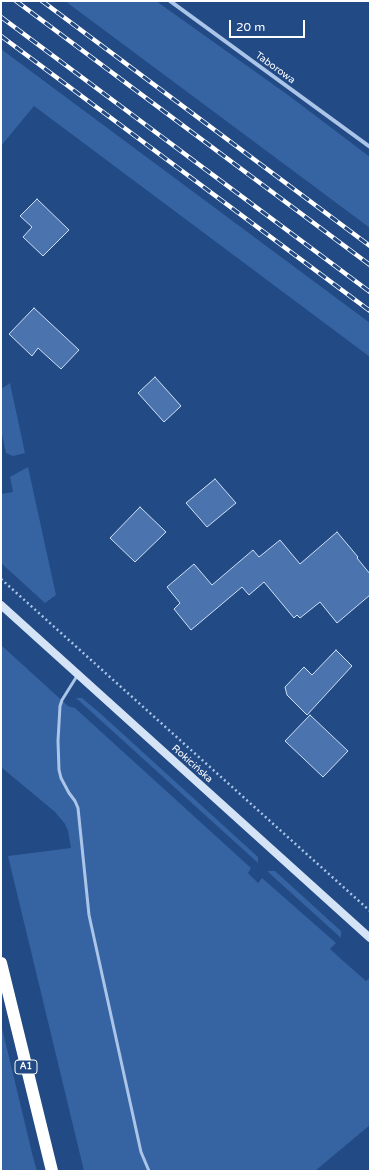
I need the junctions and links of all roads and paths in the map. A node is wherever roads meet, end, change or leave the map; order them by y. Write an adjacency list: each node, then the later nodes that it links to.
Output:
1 (170, 1): 2 (street, Taborowa)
2 (370, 147)
3 (1, 579): 6 (path)
4 (1, 605): 5 (main road, Rokicińska)
5 (78, 674): 7 (main road, Rokicińska); 10 (lane)
6 (370, 911)
7 (370, 938)
8 (1, 963): 9 (highway, A1)
9 (52, 1171)
10 (149, 1171)

